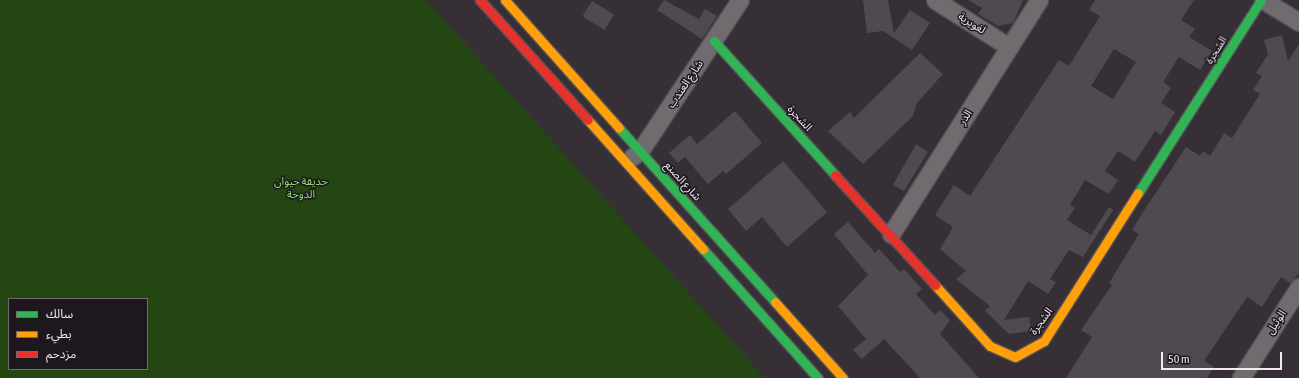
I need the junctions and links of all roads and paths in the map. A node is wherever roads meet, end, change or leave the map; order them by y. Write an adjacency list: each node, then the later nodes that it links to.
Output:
1 (480, 0): 7 (street)
2 (740, 0): 9 (street, شارع العندب)
3 (935, 0): 10 (street, لغويرية)
4 (1039, 0): 10 (street, الدر)
5 (1262, 0): 8 (street); 13 (street, الشجرة)
6 (507, 1): 7 (street); 11 (street, شارع الصنع)
7 (493, 15): 12 (street)
8 (1299, 22)
9 (714, 42): 11 (street, شارع العندب); 13 (street, الشجرة)
10 (1009, 46): 13 (street, الدر)
11 (640, 151): 12 (street, شارع العندب); 16 (street, شارع الصنع)
12 (624, 160): 15 (street)
13 (891, 234)
14 (1299, 287): 17 (street, الوثيل)
15 (818, 378)
16 (843, 378)
17 (1241, 378)

